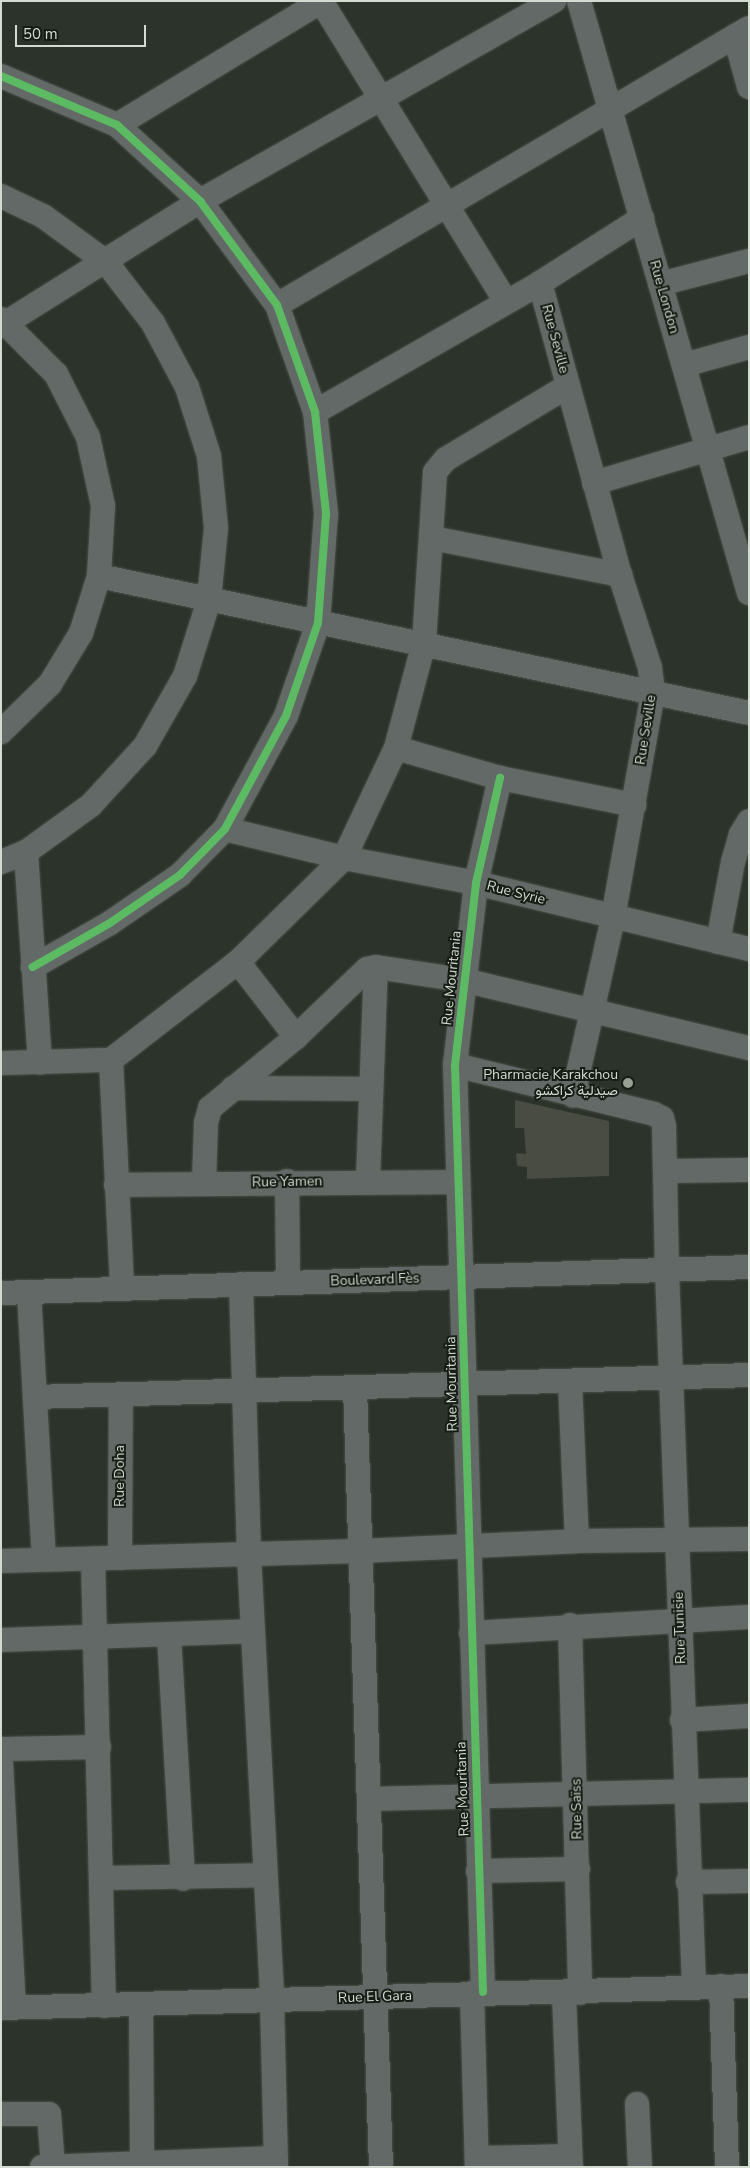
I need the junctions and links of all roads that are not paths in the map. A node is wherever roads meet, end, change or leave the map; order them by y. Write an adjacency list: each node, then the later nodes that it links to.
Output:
1 (322, 1): 7 (street); 9 (street)
2 (554, 1): 7 (street)
3 (579, 1): 8 (street, Rue London)
4 (742, 32): 6 (street); 8 (street)
5 (1, 76): 9 (street)
6 (749, 87)
7 (382, 100): 11 (street); 12 (street)
8 (610, 109): 12 (street); 13 (street, Rue London)
9 (117, 126): 11 (street)
10 (1, 196): 15 (street)
11 (200, 201): 15 (street); 19 (street)
12 (448, 208): 18 (street); 19 (street)
13 (642, 218): 16 (street); 17 (street, Rue London)
14 (749, 261): 17 (street)
15 (106, 262): 20 (street); 32 (street)
16 (540, 283): 18 (street); 23 (street, Rue Seville)
17 (660, 284): 22 (street, Rue London)
18 (506, 302): 24 (street)
19 (278, 305): 24 (street)
20 (3, 323): 30 (street)
21 (749, 347): 22 (street)
22 (684, 365): 26 (street, Rue London)
23 (568, 386): 27 (street, Rue Seville); 28 (street)
24 (315, 412): 33 (street)
25 (749, 437): 26 (street)
26 (708, 450): 27 (street); 31 (street, Rue London)
27 (594, 483): 29 (street, Rue Seville)
28 (432, 538): 29 (street); 34 (street)
29 (620, 575): 35 (street, Rue Seville)
30 (99, 576): 32 (street); 37 (street)
31 (749, 592)
32 (209, 600): 33 (street); 43 (street)
33 (318, 623): 34 (street); 42 (street)
34 (424, 643): 35 (street); 38 (street)
35 (653, 693): 36 (street); 40 (street, Rue Seville)
36 (749, 713)
37 (1, 732)
38 (396, 748): 39 (street); 44 (street)
39 (500, 778): 40 (street); 47 (street, Rue Mouritania)
40 (634, 805): 48 (street, Rue Seville)
41 (749, 821): 46 (street)
42 (225, 829): 44 (street, Rue Syrie); 52 (street)
43 (26, 852): 45 (street); 52 (street)
44 (344, 858): 47 (street, Rue Syrie); 51 (street)
45 (1, 862)
46 (741, 864): 49 (street)
47 (476, 883): 48 (street, Rue Syrie); 54 (street, Rue Mouritania)
48 (612, 918): 49 (street, Rue Syrie); 55 (street, Rue Seville)
49 (718, 942): 50 (street, Rue Syrie)
50 (749, 949)
51 (238, 962): 56 (street); 58 (street)
52 (33, 967): 60 (street)
53 (376, 967): 54 (street); 56 (street); 64 (street)
54 (463, 980): 55 (street); 62 (street, Rue Mouritania)
55 (591, 1009): 57 (street); 65 (street, Rue Seville)
56 (296, 1037): 63 (street)
57 (749, 1048): 59 (street)
58 (111, 1060): 60 (street); 72 (street)
59 (749, 1060)
60 (40, 1063): 61 (street)
61 (1, 1064)
62 (455, 1064): 65 (street); 70 (street, Rue Mouritania)
63 (233, 1088): 64 (street); 71 (street)
64 (371, 1089): 69 (street)
65 (573, 1096): 67 (street, Rue Tunisie)
66 (749, 1170): 67 (street)
67 (665, 1171): 74 (street, Rue Tunisie)
68 (287, 1181): 69 (street, Rue Yamen); 71 (street, Rue Yamen); 76 (street)
69 (368, 1181): 70 (street, Rue Yamen)
70 (458, 1182): 75 (street, Rue Mouritania)
71 (204, 1183): 72 (street, Rue Yamen)
72 (116, 1185): 78 (street)
73 (749, 1267): 74 (street, Boulevard Fès)
74 (666, 1270): 75 (street, Boulevard Fès); 82 (street, Rue Tunisie)
75 (461, 1277): 76 (street, Boulevard Fès); 84 (street, Rue Mouritania)
76 (288, 1283): 77 (street, Boulevard Fès)
77 (242, 1284): 78 (street, Boulevard Fès); 86 (street)
78 (122, 1288): 79 (street, Boulevard Fès)
79 (29, 1292): 80 (street, Boulevard Fès); 88 (street)
80 (1, 1293)
81 (749, 1375): 82 (street)
82 (672, 1377): 83 (street); 91 (street, Rue Tunisie)
83 (570, 1382): 84 (street); 90 (street)
84 (466, 1384): 85 (street); 92 (street, Rue Mouritania)
85 (355, 1387): 86 (street); 93 (street)
86 (242, 1389): 87 (street); 94 (street)
87 (121, 1394): 88 (street); 96 (street, Rue Doha)
88 (35, 1397): 95 (street)
89 (749, 1539): 91 (street)
90 (577, 1541): 91 (street); 92 (street)
91 (677, 1541): 100 (street, Rue Tunisie)
92 (468, 1547): 93 (street); 103 (street, Rue Mouritania)
93 (360, 1551): 94 (street); 116 (street)
94 (249, 1555): 96 (street); 102 (street)
95 (44, 1558): 97 (street); 98 (street)
96 (120, 1558): 97 (street)
97 (93, 1559): 105 (street)
98 (1, 1561)
99 (749, 1616): 100 (street)
100 (679, 1620): 101 (street); 108 (street, Rue Tunisie)
101 (570, 1625): 103 (street); 114 (street, Rue Saïss)
102 (253, 1631): 104 (street); 119 (street)
103 (471, 1633): 115 (street, Rue Mouritania)
104 (169, 1635): 105 (street); 121 (street)
105 (95, 1638): 106 (street); 109 (street)
106 (1, 1640)
107 (749, 1716): 108 (street)
108 (682, 1720): 113 (street, Rue Tunisie)
109 (99, 1747): 110 (street); 120 (street)
110 (1, 1749)
111 (1, 1762): 133 (street)
112 (749, 1790): 113 (street)
113 (685, 1791): 114 (street); 123 (street, Rue Tunisie)
114 (577, 1794): 115 (street); 117 (street, Rue Saïss)
115 (475, 1796): 116 (street); 118 (street, Rue Mouritania)
116 (369, 1799): 129 (street)
117 (578, 1869): 118 (street); 128 (street, Rue Saïss)
118 (478, 1871): 127 (street, Rue Mouritania)
119 (264, 1875): 121 (street); 130 (street)
120 (101, 1878): 121 (street); 131 (street)
121 (183, 1879)
122 (749, 1880): 123 (street)
123 (688, 1882): 124 (street, Rue Tunisie)
124 (694, 1986): 125 (street, Rue El Gara); 128 (street, Rue El Gara)
125 (721, 1986): 126 (street, Rue El Gara); 143 (street)
126 (749, 1986)
127 (477, 1993): 128 (street, Rue El Gara); 129 (street, Rue El Gara); 138 (street, Rue Mouritania)
128 (572, 1994): 136 (street, Rue Saïss)
129 (375, 1998): 130 (street, Rue El Gara); 141 (street)
130 (272, 2000): 132 (street, Rue El Gara); 137 (street)
131 (104, 2006): 132 (street, Rue El Gara); 133 (street, Rue El Gara)
132 (141, 2006): 139 (street)
133 (7, 2007)
134 (637, 2104): 142 (street)
135 (1, 2114): 140 (street)
136 (570, 2161): 138 (street)
137 (276, 2162): 139 (street)
138 (477, 2162)
139 (142, 2165): 140 (street)
140 (48, 2166)
141 (381, 2167)
142 (640, 2167)
143 (728, 2167)

